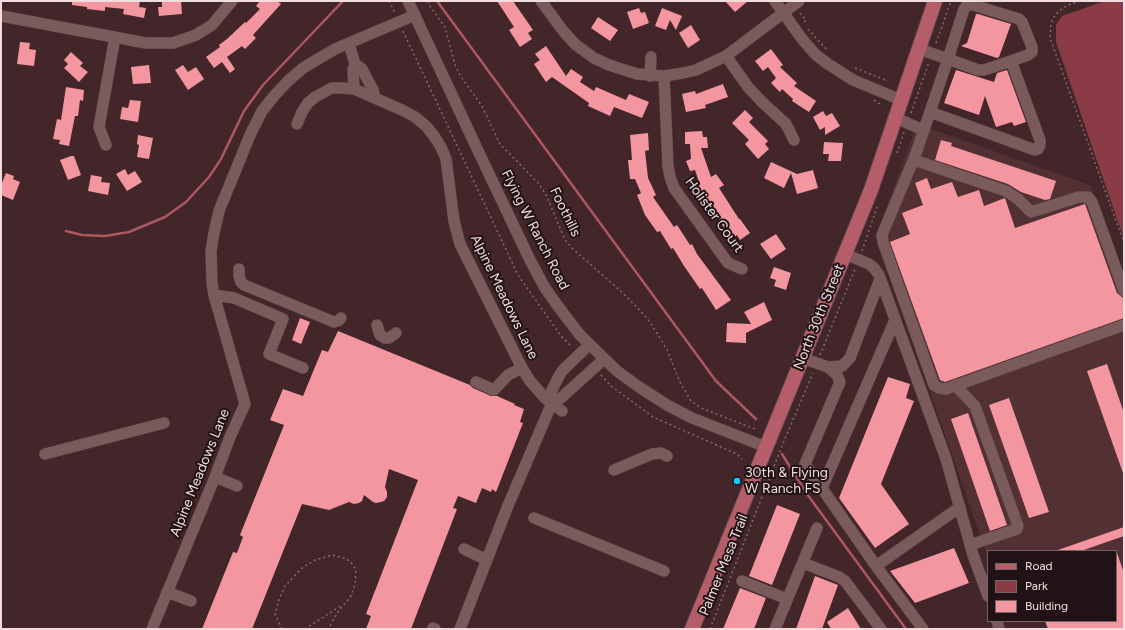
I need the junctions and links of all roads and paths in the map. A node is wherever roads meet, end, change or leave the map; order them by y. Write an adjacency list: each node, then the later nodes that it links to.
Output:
1 (232, 1): 12 (street)
2 (408, 1): 10 (street, Flying W Ranch Road)
3 (428, 1): 58 (path, Foothills)
4 (541, 1): 22 (street)
5 (775, 1): 9 (street)
6 (935, 1): 14 (main road, North 30th Street)
7 (1080, 1): 35 (path)
8 (796, 3): 9 (street); 15 (path)
9 (783, 12): 16 (street); 27 (street)
10 (415, 15): 13 (street, Alpine Meadows Lane); 47 (street, Flying W Ranch Road)
11 (1, 16): 12 (street)
12 (115, 37): 33 (street)
13 (348, 44): 20 (street); 41 (street, Alpine Meadows Lane)
14 (918, 49): 18 (street); 27 (main road, North 30th Street)
15 (828, 51)
16 (726, 56): 23 (street); 32 (street)
17 (651, 57): 22 (street)
18 (948, 59): 19 (street); 19 (street); 28 (street)
19 (1012, 61): 28 (street)
20 (355, 64): 25 (street); 26 (street)
21 (853, 68): 24 (path)
22 (650, 76): 23 (street)
23 (664, 76): 38 (street, Holister Court)
24 (888, 81)
25 (354, 89): 26 (street, Alpine Meadows Lane); 30 (street)
26 (375, 98): 52 (street, Alpine Meadows Lane)
27 (901, 100): 29 (main road, North 30th Street)
28 (930, 112): 31 (street)
29 (896, 118): 31 (street); 36 (main road, North 30th Street)
30 (297, 124)
31 (923, 130): 34 (street)
32 (794, 140)
33 (106, 145)
34 (914, 160): 40 (street); 54 (street)
35 (1124, 243)
36 (845, 254): 39 (street); 48 (main road, North 30th Street)
37 (239, 269): 42 (street)
38 (742, 269)
39 (880, 279): 43 (street); 50 (street)
40 (1124, 291)
41 (214, 295): 51 (street); 64 (street, Alpine Meadows Lane)
42 (341, 318)
43 (895, 320): 66 (street); 67 (street)
44 (377, 325): 46 (street)
45 (1124, 325): 54 (street)
46 (396, 333)
47 (590, 344): 49 (street, Flying W Ranch Road); 55 (street)
48 (802, 358): 50 (street); 60 (main road, North 30th Street)
49 (604, 359): 55 (street); 60 (street, Flying W Ranch Road)
50 (828, 367): 66 (street)
51 (303, 368)
52 (522, 368): 53 (street); 55 (street, Alpine Meadows Lane)
53 (476, 382)
54 (955, 385): 70 (street)
55 (552, 403): 56 (street, Alpine Meadows Lane); 72 (street)
56 (562, 411)
57 (164, 423): 61 (street)
58 (755, 429)
59 (784, 441): 88 (path, Palmer Mesa Trail)
60 (766, 448): 87 (main road, North 30th Street)
61 (45, 454)
62 (667, 456): 63 (street)
63 (614, 470)
64 (215, 477): 65 (street); 77 (street, Alpine Meadows Lane)
65 (237, 486)
66 (822, 488): 74 (street)
67 (960, 507): 70 (street); 74 (street)
68 (534, 518): 75 (street)
69 (817, 528): 73 (street)
70 (970, 545): 78 (street)
71 (464, 550): 72 (street)
72 (487, 560): 86 (street)
73 (803, 563): 79 (street); 90 (street)
74 (876, 566): 91 (street)
75 (664, 571)
76 (742, 581): 79 (street)
77 (167, 592): 80 (street); 82 (street, Alpine Meadows Lane)
78 (987, 593)
79 (787, 599): 89 (street)
80 (191, 602)
81 (344, 604): 83 (path); 84 (path); 85 (path)
82 (152, 629)
83 (282, 629)
84 (305, 629)
85 (328, 629)
86 (460, 629)
87 (692, 629)
88 (710, 629)
89 (775, 629)
90 (881, 629)
91 (923, 629)

